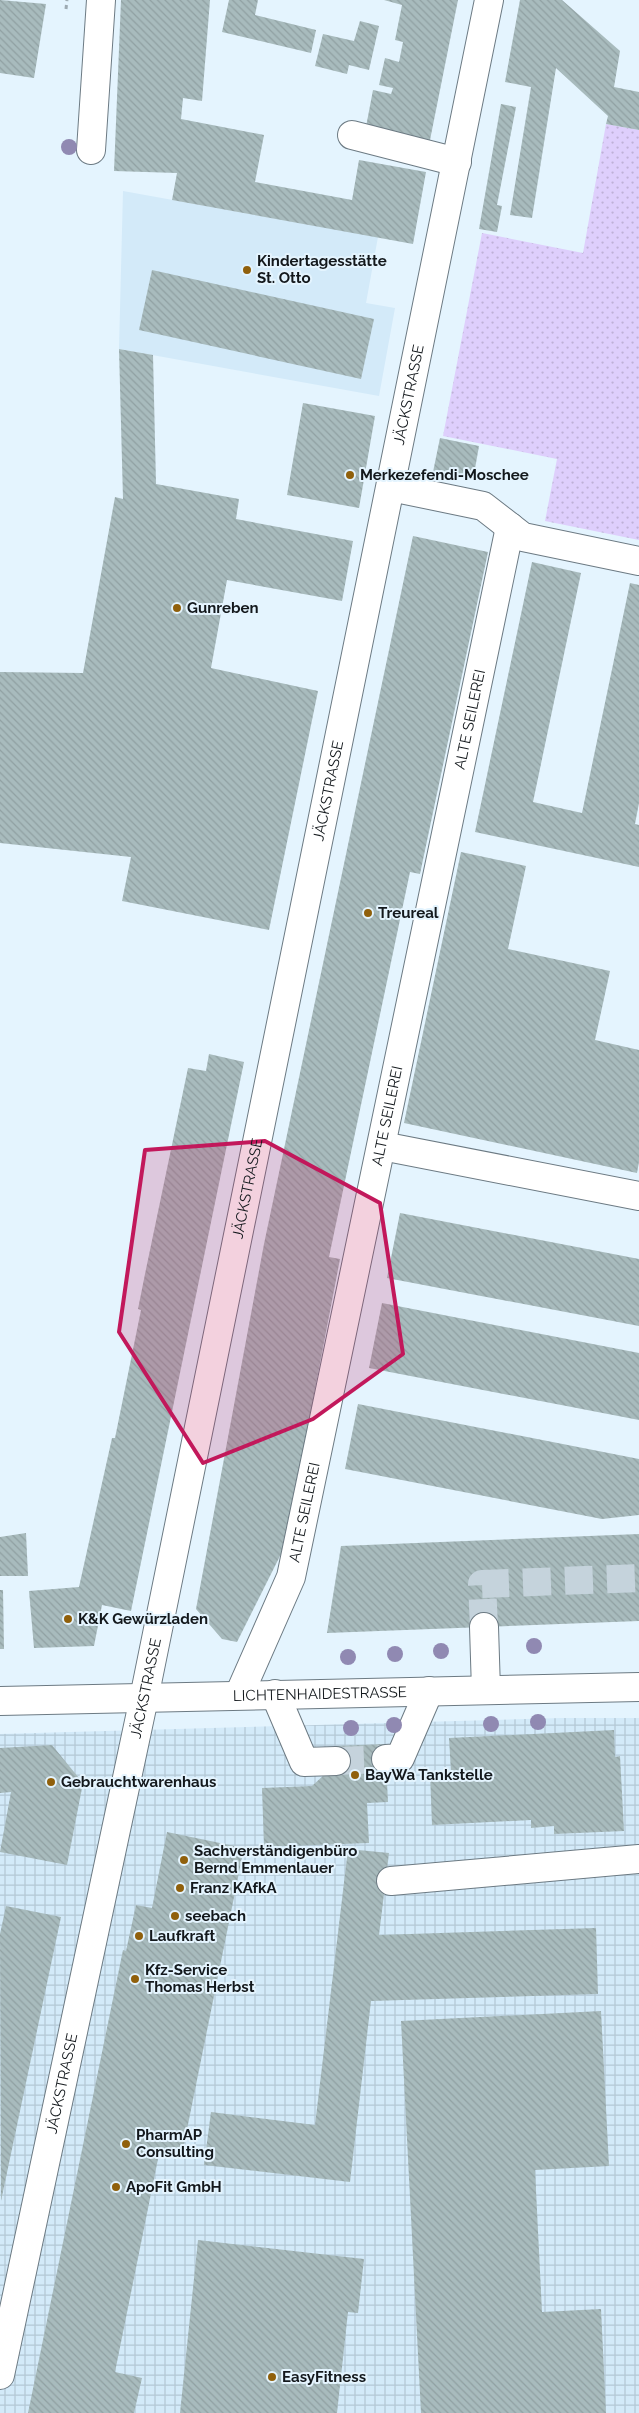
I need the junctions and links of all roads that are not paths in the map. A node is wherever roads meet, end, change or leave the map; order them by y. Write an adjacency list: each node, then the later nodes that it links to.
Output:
1 (101, 0): 4 (street)
2 (489, 0): 5 (street, JÄCKSTRASSE)
3 (352, 135): 5 (street)
4 (91, 150)
5 (457, 162): 6 (street, JÄCKSTRASSE)
6 (391, 487): 7 (street); 17 (street, JÄCKSTRASSE)
7 (510, 527): 8 (street); 9 (street, ALTE SEILEREI)
8 (639, 561)
9 (382, 1146): 10 (street); 16 (street, ALTE SEILEREI)
10 (639, 1196)
11 (484, 1627): 13 (street)
12 (639, 1687): 13 (street, LICHTENHAIDESTRASSE)
13 (486, 1690): 14 (street, LICHTENHAIDESTRASSE)
14 (429, 1691): 15 (street, LICHTENHAIDESTRASSE); 19 (street)
15 (275, 1694): 16 (street, LICHTENHAIDESTRASSE); 20 (street)
16 (239, 1695): 17 (street, LICHTENHAIDESTRASSE)
17 (144, 1698): 18 (street, LICHTENHAIDESTRASSE); 23 (street, JÄCKSTRASSE)
18 (0, 1701)
19 (386, 1759)
20 (336, 1761)
21 (639, 1858): 22 (street)
22 (391, 1881)
23 (0, 2375)

